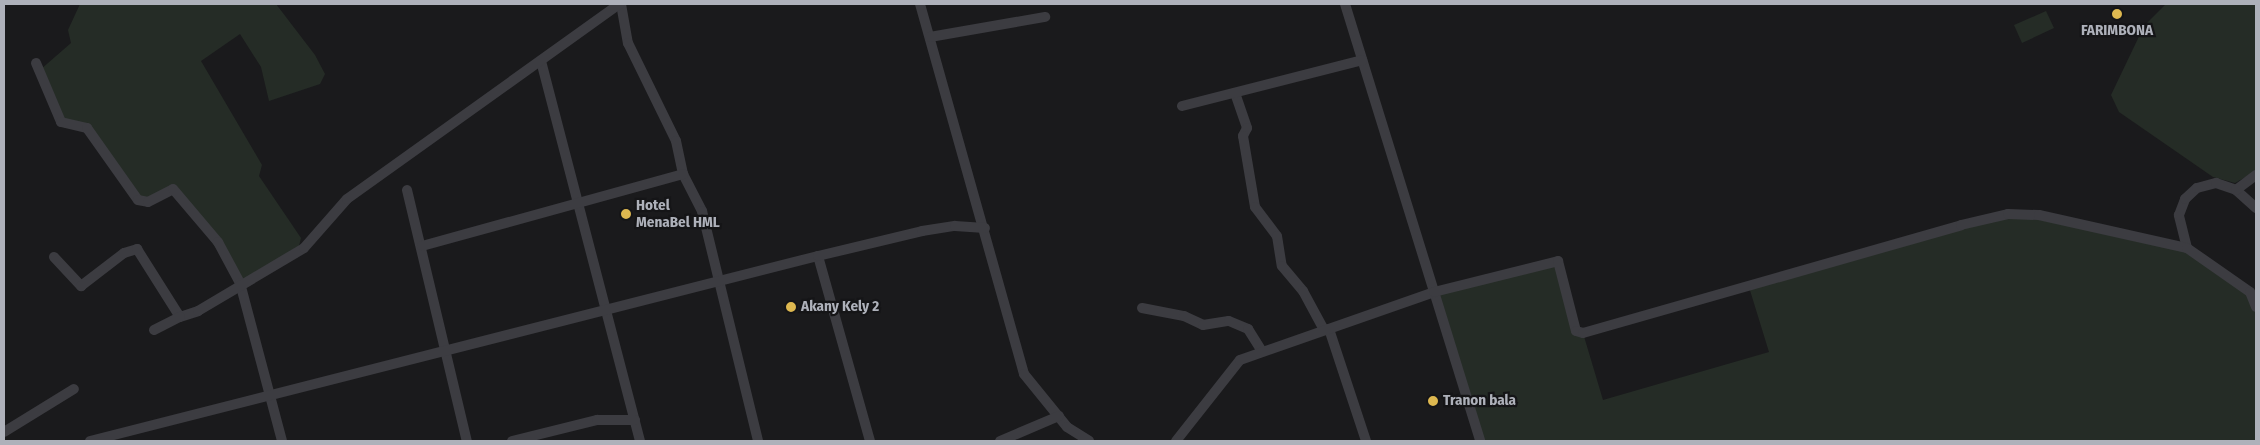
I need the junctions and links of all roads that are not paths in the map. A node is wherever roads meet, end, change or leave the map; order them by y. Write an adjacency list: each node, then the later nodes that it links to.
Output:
1 (620, 4): 7 (street); 11 (street)
2 (920, 4): 5 (street)
3 (1345, 4): 6 (street)
4 (1045, 17): 5 (street)
5 (930, 37): 17 (street)
6 (1362, 60): 9 (street); 24 (street)
7 (541, 61): 15 (street); 23 (street)
8 (36, 63): 23 (street)
9 (1235, 93): 10 (street); 30 (street)
10 (1182, 106)
11 (683, 174): 15 (street); 22 (street)
12 (2256, 175): 14 (street)
13 (407, 190): 18 (street)
14 (2236, 190): 16 (street); 19 (street)
15 (580, 204): 18 (street); 27 (street)
16 (2256, 208)
17 (985, 228): 20 (street); 35 (street)
18 (422, 246): 31 (street)
19 (2187, 248): 24 (street); 25 (street)
20 (818, 256): 22 (street); 44 (street)
21 (54, 257): 28 (street)
22 (720, 281): 27 (street); 43 (street)
23 (240, 283): 28 (street); 34 (street)
24 (1434, 292): 30 (street); 49 (street)
25 (2256, 307)
26 (1142, 308): 32 (street)
27 (606, 310): 31 (street); 36 (street)
28 (180, 317): 29 (street)
29 (154, 330)
30 (1326, 330): 32 (street); 48 (street)
31 (443, 349): 34 (street); 40 (street)
32 (1261, 350): 47 (street)
33 (74, 389): 37 (street)
34 (270, 394): 38 (street); 39 (street)
35 (1059, 416): 45 (street); 46 (street)
36 (635, 420): 41 (street); 42 (street)
37 (4, 432)
38 (93, 441)
39 (282, 441)
40 (467, 441)
41 (512, 441)
42 (640, 441)
43 (758, 441)
44 (870, 441)
45 (1000, 441)
46 (1088, 441)
47 (1176, 441)
48 (1366, 441)
49 (1480, 441)

